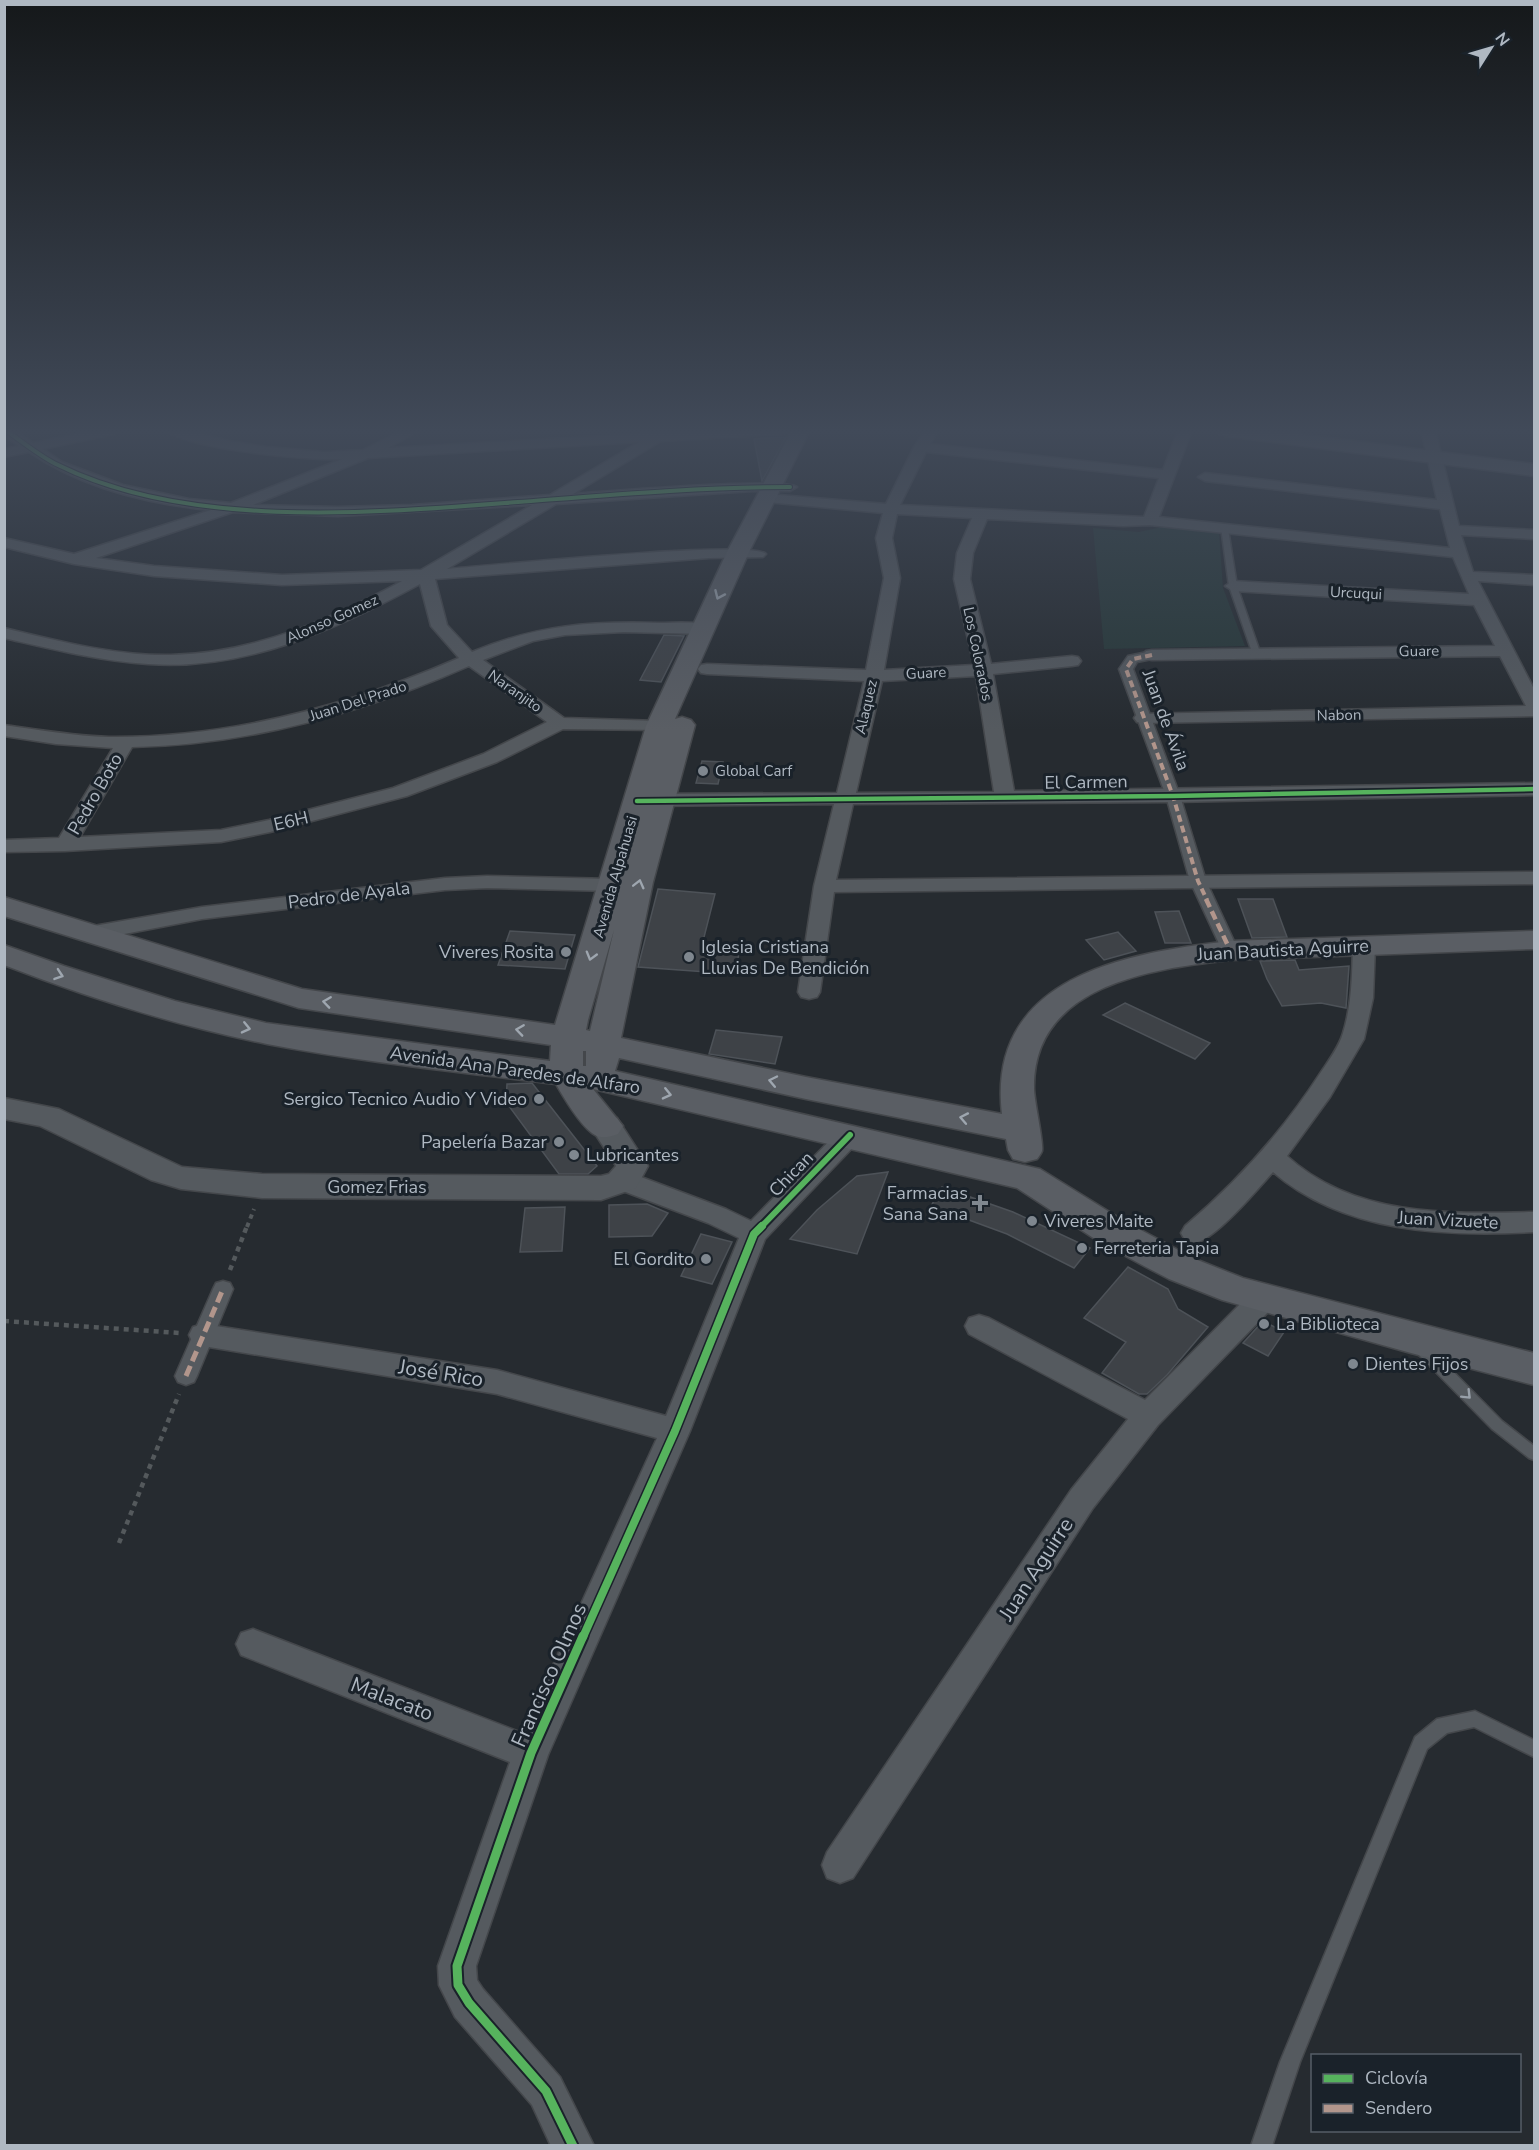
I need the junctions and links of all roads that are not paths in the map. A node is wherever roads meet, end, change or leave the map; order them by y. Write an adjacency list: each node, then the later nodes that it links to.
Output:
1 (164, 530): 14 (street)
2 (501, 530): 15 (street, Alonso Gomez)
3 (759, 530): 12 (main road, Avenida Alpahuasi)
4 (886, 530): 30 (street, Alaquez)
5 (974, 530): 28 (street, Los Colorados)
6 (1224, 530): 18 (lane)
7 (1237, 530): 13 (street)
8 (1452, 530): 13 (street)
9 (1459, 530): 10 (street)
10 (1534, 534)
11 (4, 542): 14 (street)
12 (748, 553): 15 (street); 20 (main road, Avenida Alpahuasi, one-way to 20); 27 (main road, Avenida Alpahuasi)
13 (1458, 553): 16 (street)
14 (74, 559): 15 (street)
15 (426, 575): 21 (street, Alonso Gomez); 25 (street, Naranjito)
16 (1467, 576): 17 (street); 19 (street)
17 (1534, 579)
18 (1233, 586): 19 (street, Urcuqui); 24 (lane)
19 (1480, 600): 22 (street)
20 (704, 629): 25 (street, Juan Del Prado); 35 (main road, Avenida Alpahuasi)
21 (4, 633)
22 (1506, 651): 24 (street, Guare); 29 (street)
23 (1152, 655): 24 (street, Guare); 33 (street, Juan de Ávila)
24 (1257, 655)
25 (470, 659): 34 (street, Naranjito); 37 (street, Juan Del Prado)
26 (1072, 661): 28 (street, Guare)
27 (707, 669): 30 (street, Guare); 42 (main road, Avenida Alpahuasi)
28 (984, 670): 30 (street, Guare); 41 (street, Los Colorados)
29 (1526, 671): 31 (street)
30 (874, 676): 40 (street, Alaquez)
31 (1534, 705)
32 (1534, 711): 33 (street, Nabon)
33 (1143, 718): 39 (street, Juan de Ávila)
34 (560, 723): 35 (street, Naranjito); 44 (street, E6H)
35 (659, 726): 43 (main road, Avenida Alpahuasi)
36 (4, 730): 37 (street, Juan Del Prado)
37 (125, 743): 44 (street, Pedro Boto)
38 (1534, 789): 39 (street, El Carmen)
39 (1173, 796): 41 (street, El Carmen); 47 (street, Juan de Ávila)
40 (845, 798): 41 (street, El Carmen); 42 (street, El Carmen); 49 (street, Alaquez)
41 (1005, 798)
42 (663, 800): 43 (street, El Carmen); 58 (main road, Avenida Alpahuasi, one-way to 42)
43 (637, 801): 48 (main road, Avenida Alpahuasi)
44 (65, 845): 45 (street, E6H)
45 (4, 846)
46 (1534, 878): 47 (street)
47 (1197, 881): 49 (street); 54 (street, Juan de Ávila)
48 (612, 885): 51 (street, Pedro de Ayala); 57 (main road, Avenida Alpahuasi, one-way to 57)
49 (824, 886): 56 (street, Alaquez)
50 (4, 906): 51 (main road, Avenida Ana Paredes de Alfaro)
51 (88, 934): 57 (main road, Avenida Ana Paredes de Alfaro, one-way to 51)
52 (1534, 940): 53 (main road, Juan Bautista Aguirre)
53 (1364, 946): 54 (main road, Juan Bautista Aguirre); 65 (street)
54 (1230, 950): 63 (main road, Juan Bautista Aguirre)
55 (4, 954): 59 (main road, Avenida Ana Paredes de Alfaro, one-way to 59)
56 (809, 992)
57 (568, 1037): 58 (main road, Avenida Ana Paredes de Alfaro); 59 (main road, Avenida Alpahuasi)
58 (603, 1045): 60 (main road, Avenida Alpahuasi); 63 (main road, Avenida Ana Paredes de Alfaro, one-way to 58)
59 (567, 1075): 60 (main road, Avenida Ana Paredes de Alfaro); 62 (main road)
60 (601, 1079): 62 (main road, Avenida Alpahuasi); 64 (main road, Avenida Ana Paredes de Alfaro, one-way to 64)
61 (4, 1108): 67 (street, Gomez Frias)
62 (606, 1126): 67 (street)
63 (1022, 1130): 66 (main road, Juan Bautista Aguirre)
64 (850, 1135): 66 (main road, Avenida Ana Paredes de Alfaro); 70 (street, Chican)
65 (1271, 1155): 68 (street, Juan Vizuete); 69 (street)
66 (1029, 1178): 72 (main road)
67 (624, 1181): 70 (street)
68 (1534, 1222)
69 (1194, 1233)
70 (753, 1234): 79 (street, Francisco Olmos)
71 (223, 1289): 74 (street)
72 (1264, 1298): 75 (main road); 78 (street, Juan Aguirre)
73 (979, 1326): 78 (street)
74 (203, 1335): 77 (street); 79 (street, José Rico)
75 (1412, 1338): 76 (main road); 80 (lane, one-way to 80)
76 (1532, 1367)
77 (186, 1376)
78 (1148, 1416): 84 (street, Juan Aguirre)
79 (675, 1431): 83 (street, Francisco Olmos)
80 (1534, 1454)
81 (253, 1644): 83 (street, Malacato)
82 (1534, 1749): 86 (lane)
83 (531, 1753): 85 (street, Francisco Olmos)
84 (840, 1866)
85 (573, 2145)
86 (1261, 2145)

